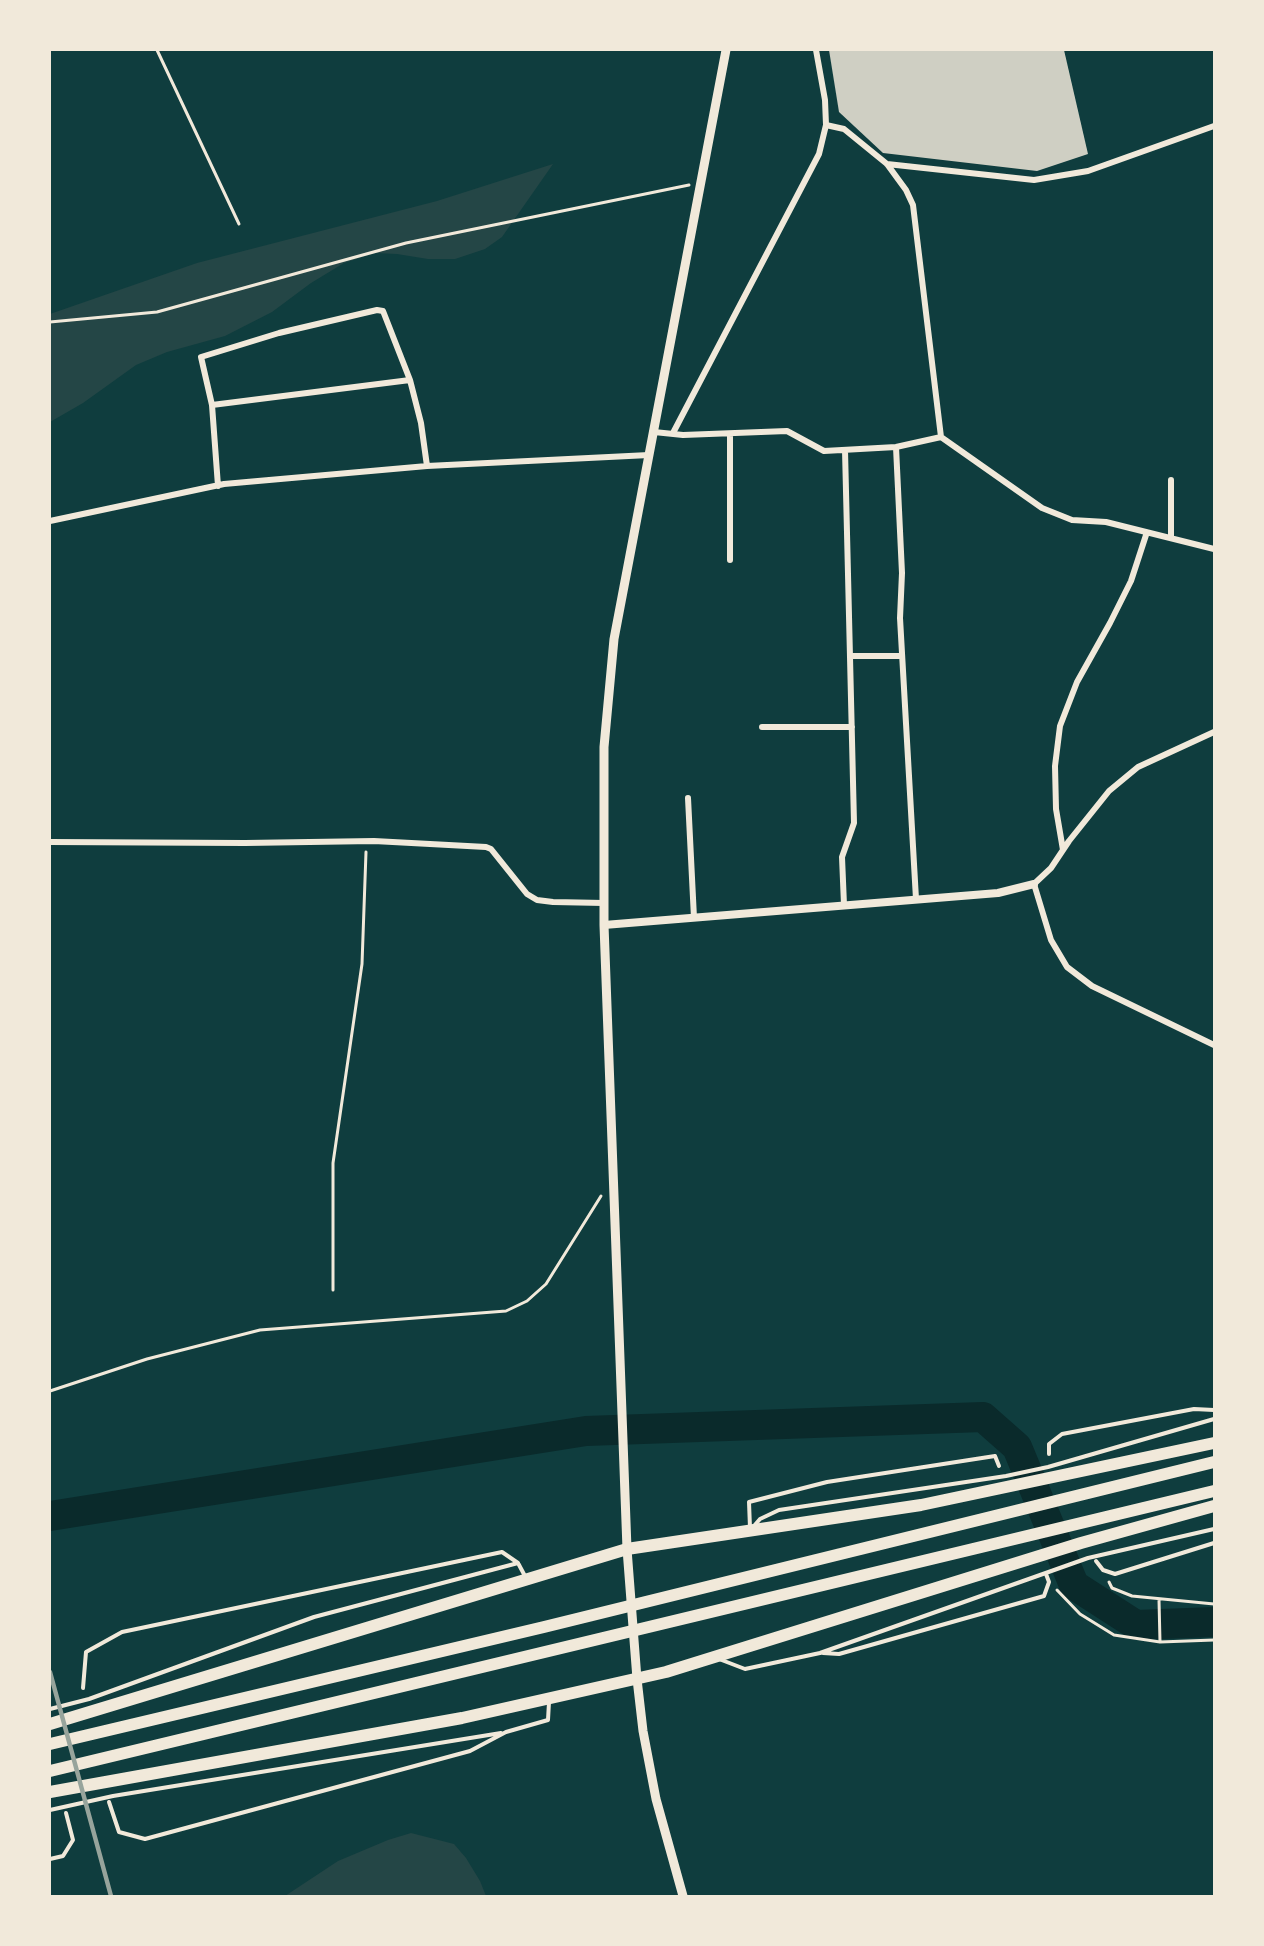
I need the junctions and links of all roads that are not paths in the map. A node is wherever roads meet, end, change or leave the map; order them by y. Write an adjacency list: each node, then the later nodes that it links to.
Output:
1 (726, 50): 8 (main road)
2 (816, 50): 3 (street)
3 (826, 125): 5 (street); 9 (street)
4 (1215, 126): 5 (street)
5 (887, 164): 11 (street)
6 (410, 380): 7 (street); 7 (street); 15 (street)
7 (212, 405): 17 (street)
8 (654, 432): 9 (street); 14 (main road)
9 (673, 433): 10 (street)
10 (730, 434): 13 (street); 22 (street)
11 (941, 436): 12 (street); 19 (street)
12 (896, 447): 13 (street); 24 (street)
13 (845, 450): 23 (street)
14 (649, 455): 15 (street); 33 (main road)
15 (427, 466): 17 (street)
16 (1171, 480): 20 (street)
17 (218, 486): 18 (street)
18 (50, 521)
19 (1147, 532): 20 (street); 30 (street)
20 (1171, 538): 21 (street)
21 (1215, 549)
22 (730, 560)
23 (850, 656): 24 (street); 26 (street)
24 (902, 656): 32 (street)
25 (762, 727): 26 (street)
26 (852, 727): 34 (street)
27 (1215, 732): 30 (street)
28 (688, 798): 35 (street)
29 (50, 842): 33 (street)
30 (1063, 850): 31 (street)
31 (1034, 884): 32 (street); 37 (street)
32 (916, 899): 34 (street)
33 (604, 903): 36 (main road)
34 (844, 905): 35 (street)
35 (694, 918): 36 (street)
36 (604, 925): 50 (main road)
37 (1215, 1045)
38 (1215, 1410): 41 (lane)
39 (1215, 1419): 44 (lane)
40 (1215, 1443): 44 (highway)
41 (1049, 1454)
42 (1215, 1462): 64 (highway)
43 (999, 1466): 48 (lane)
44 (1050, 1472): 48 (highway)
45 (1215, 1491): 65 (highway)
46 (1215, 1506): 56 (highway)
47 (1215, 1529): 53 (lane)
48 (750, 1531): 50 (highway)
49 (1215, 1543): 51 (lane)
50 (627, 1549): 54 (highway); 57 (main road)
51 (1096, 1561)
52 (518, 1563): 54 (lane); 58 (lane); 60 (lane)
53 (1047, 1572): 55 (lane); 55 (lane)
54 (526, 1578): 60 (highway)
55 (819, 1653): 56 (lane)
56 (715, 1657): 57 (highway)
57 (637, 1679): 59 (highway); 71 (main road)
58 (83, 1688)
59 (549, 1699): 63 (lane); 66 (highway)
60 (90, 1705): 61 (lane); 62 (highway)
61 (50, 1709)
62 (50, 1724)
63 (506, 1732): 67 (lane); 68 (lane)
64 (50, 1744)
65 (50, 1770)
66 (51, 1791)
67 (109, 1802)
68 (50, 1810)
69 (66, 1813): 70 (lane)
70 (50, 1859)
71 (683, 1896)

